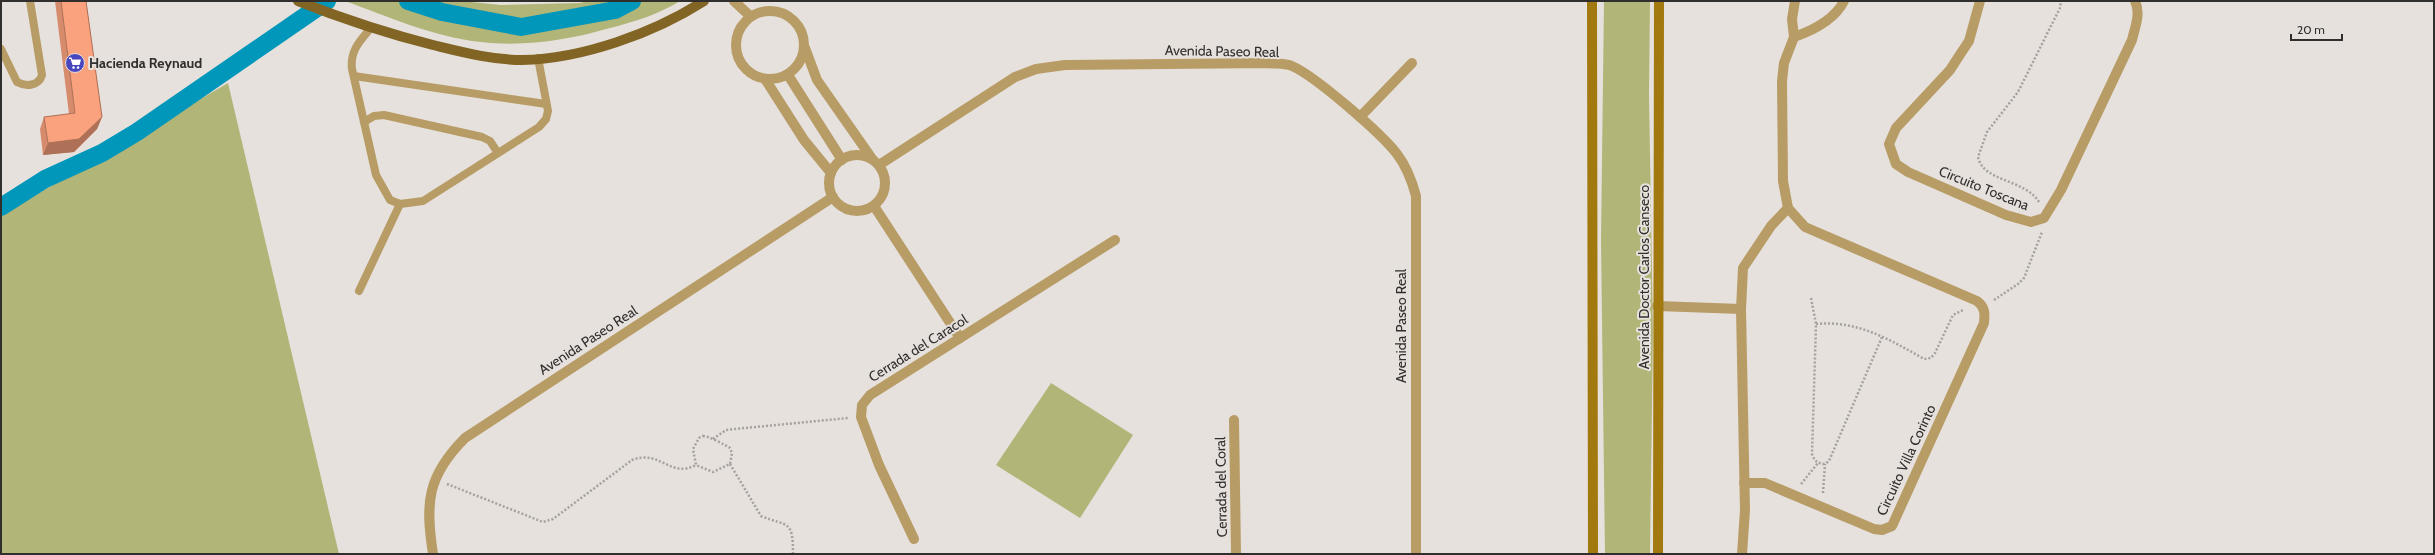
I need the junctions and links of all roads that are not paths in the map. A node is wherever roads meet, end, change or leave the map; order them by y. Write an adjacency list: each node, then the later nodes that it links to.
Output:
1 (30, 1): 15 (lane)
2 (298, 1): 12 (main road)
3 (704, 1): 16 (main road)
4 (734, 1): 11 (street)
5 (1592, 1): 43 (main road)
6 (1659, 1): 34 (main road, Avenida Doctor Carlos Canseco)
7 (1795, 1): 13 (street)
8 (1844, 1): 13 (street)
9 (2135, 1): 10 (street, Circuito Toscana)
10 (1977, 2)
11 (750, 16): 14 (street); 20 (street)
12 (370, 29): 16 (main road); 19 (lane)
13 (1794, 37): 31 (street)
14 (805, 47): 18 (street); 26 (street)
15 (1, 49)
16 (538, 58): 21 (lane)
17 (1412, 63): 22 (street)
18 (788, 75): 20 (street); 25 (street)
19 (354, 76): 21 (lane); 23 (lane)
20 (765, 79): 27 (street)
21 (546, 104): 24 (lane)
22 (1360, 118): 26 (street, Avenida Paseo Real); 42 (street, Avenida Paseo Real)
23 (364, 122): 24 (lane); 29 (lane)
24 (498, 153): 29 (lane)
25 (842, 160): 26 (street); 27 (street)
26 (876, 162): 30 (street)
27 (831, 172): 28 (street)
28 (833, 197): 30 (street); 40 (street, Avenida Paseo Real)
29 (400, 204): 33 (lane)
30 (874, 206): 36 (street)
31 (1788, 208): 35 (street); 38 (street, Circuito Villa Corinto)
32 (1115, 240): 36 (street, Cerrada del Caracol)
33 (359, 291)
34 (1657, 306): 35 (street); 44 (main road, Avenida Doctor Carlos Canseco)
35 (1741, 309): 38 (street)
36 (960, 338): 39 (street, Cerrada del Caracol)
37 (1234, 420): 41 (street, Cerrada del Coral)
38 (1744, 483): 45 (street)
39 (914, 540)
40 (433, 554)
41 (1236, 554)
42 (1416, 554)
43 (1593, 554)
44 (1658, 554)
45 (1742, 554)

